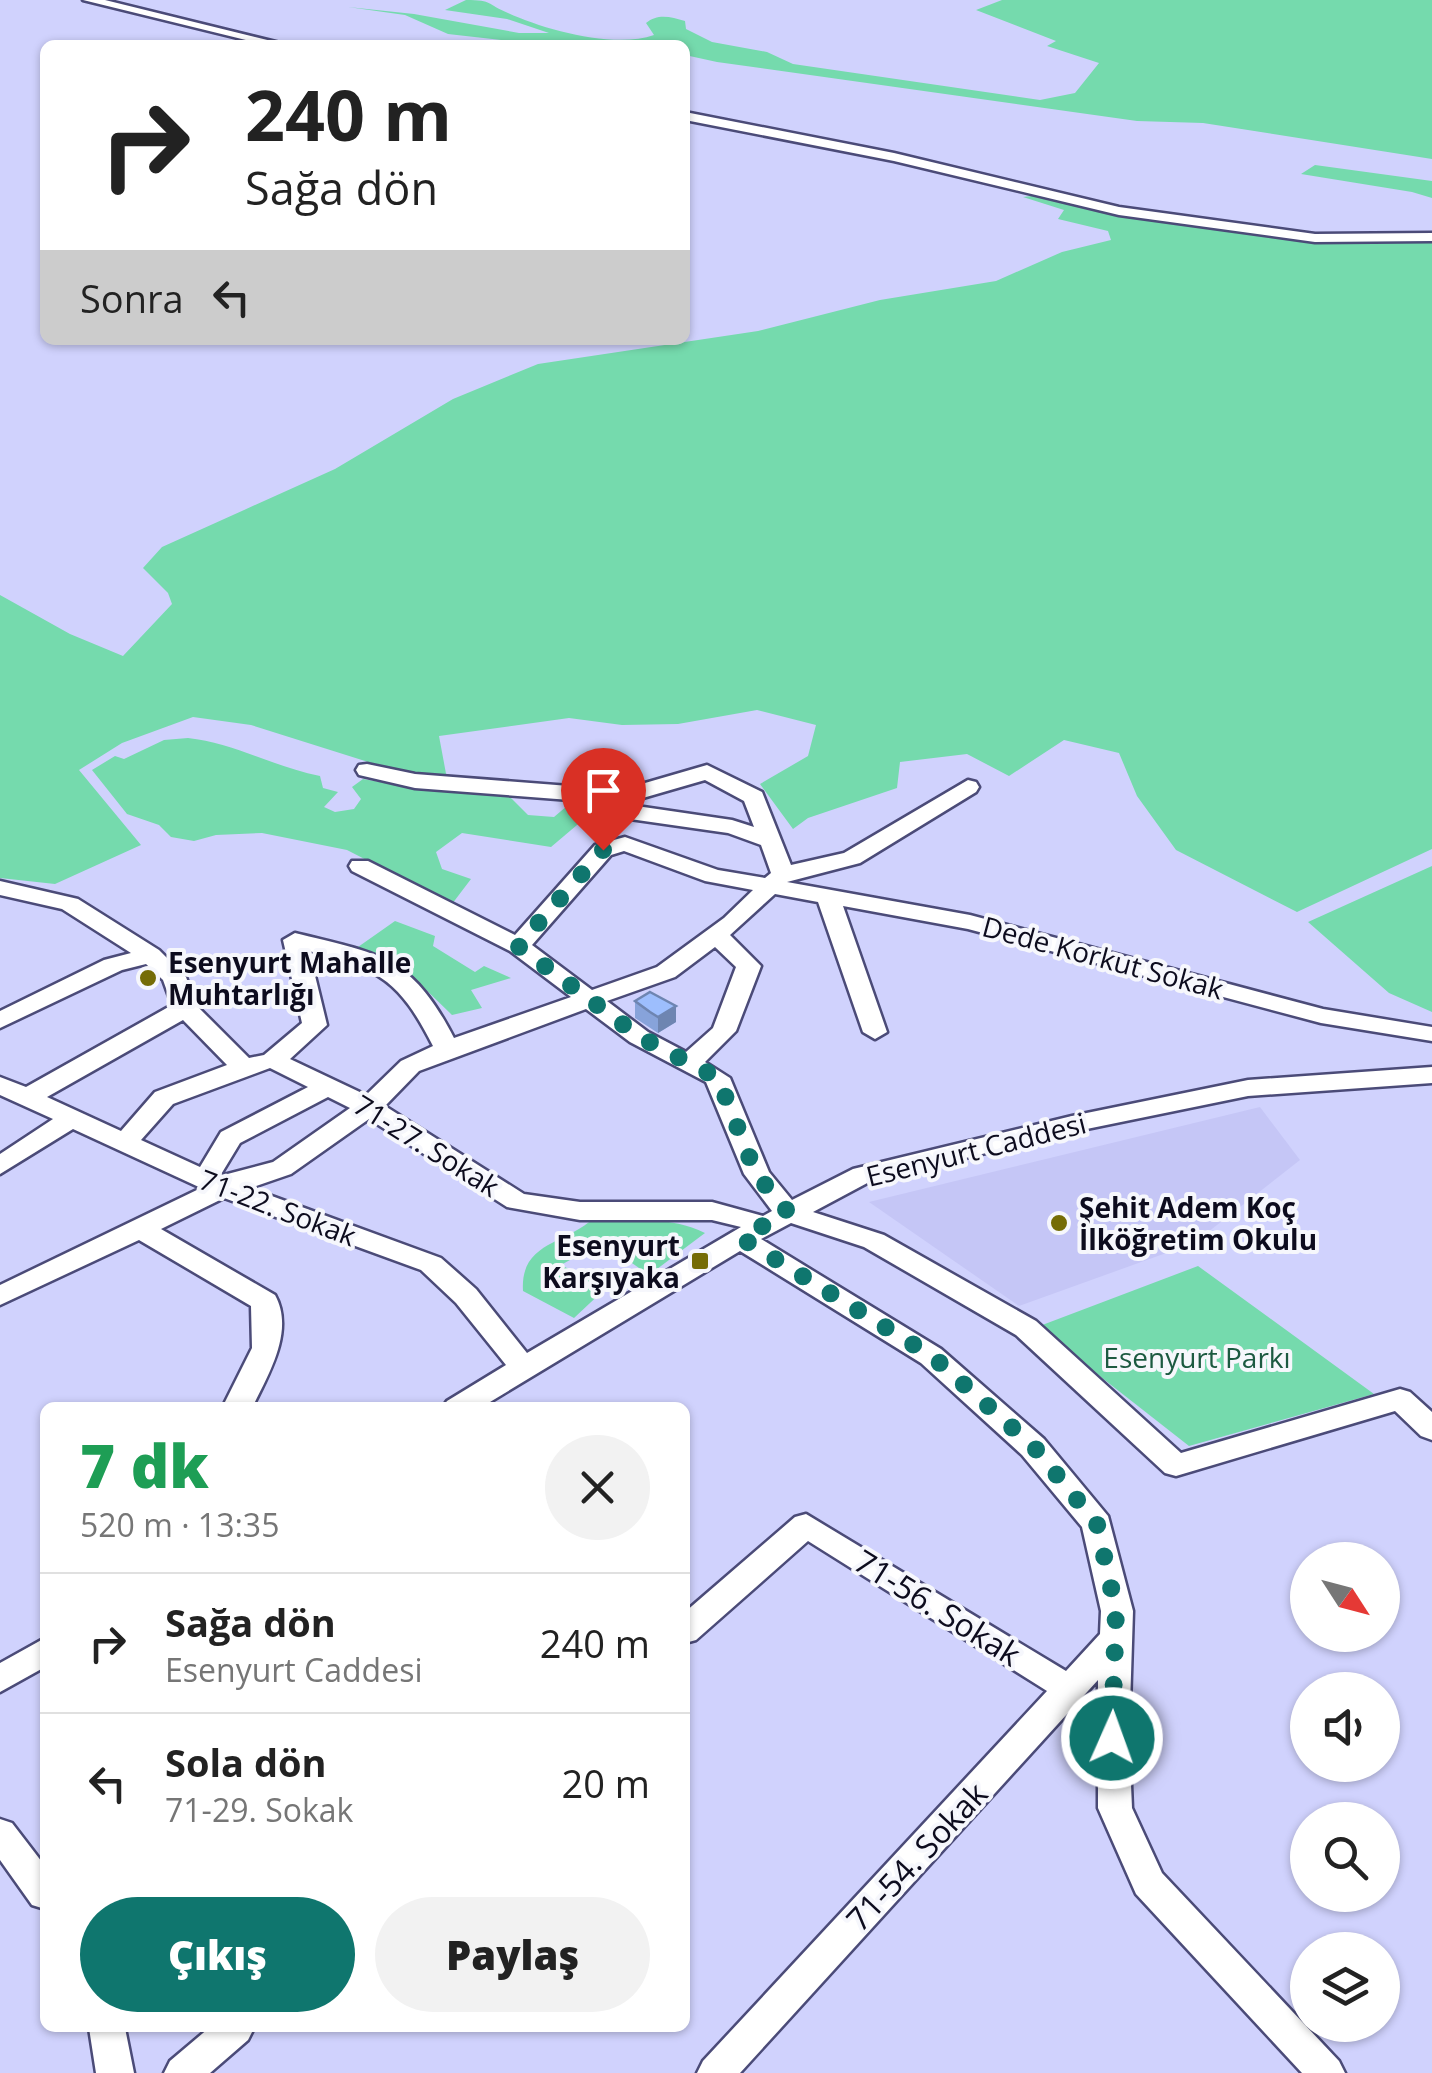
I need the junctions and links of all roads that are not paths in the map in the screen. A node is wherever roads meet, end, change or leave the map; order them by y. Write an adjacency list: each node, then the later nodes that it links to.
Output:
1 (89, 0): 2 (street)
2 (261, 40)
3 (690, 117): 4 (street)
4 (1432, 237)
5 (367, 770): 7 (street)
6 (968, 786): 11 (street)
7 (622, 804): 8 (street); 8 (street); 9 (street)
8 (772, 841): 11 (street)
9 (625, 844): 11 (street, Dede Korkut Sokak); 15 (street)
10 (360, 866): 15 (street)
11 (777, 881): 13 (street, Dede Korkut Sokak); 14 (street)
12 (0, 888): 16 (street)
13 (828, 898): 20 (street); 21 (street, Dede Korkut Sokak)
14 (716, 935): 17 (street); 24 (street)
15 (518, 946): 17 (street)
16 (150, 955): 18 (street); 19 (street)
17 (591, 1001): 22 (street); 24 (street)
18 (185, 1008): 25 (street); 28 (street)
19 (0, 1020)
20 (875, 1032)
21 (1432, 1034)
22 (447, 1049): 23 (street); 29 (street)
23 (273, 1060): 25 (street); 27 (street, 71-27. Sokak)
24 (690, 1062): 34 (street)
25 (244, 1067): 31 (street)
26 (1432, 1075): 34 (street, Esenyurt Caddesi)
27 (330, 1086): 29 (street, 71-27. Sokak); 33 (street)
28 (12, 1092): 30 (street, 71-22. Sokak)
29 (368, 1106): 33 (street); 34 (street, 71-27. Sokak)
30 (70, 1120): 31 (street, 71-22. Sokak); 32 (street)
31 (124, 1144): 33 (street, 71-22. Sokak)
32 (0, 1166)
33 (214, 1184): 35 (street); 37 (street, 71-22. Sokak)
34 (764, 1225): 37 (street, Esenyurt Caddesi); 40 (street); 42 (street)
35 (140, 1228): 36 (street); 38 (street)
36 (0, 1296)
37 (524, 1368): 39 (street, Esenyurt Caddesi)
38 (240, 1402)
39 (467, 1402)
40 (1432, 1429)
41 (690, 1627): 45 (street, 71-56. Sokak)
42 (1116, 1638): 45 (street, 71-54. Sokak); 53 (street)
43 (40, 1655): 44 (street)
44 (0, 1679)
45 (1070, 1689): 52 (street, 71-54. Sokak)
46 (0, 1832): 47 (street)
47 (40, 1887)
48 (108, 2032): 50 (street)
49 (229, 2032): 51 (street)
50 (114, 2073)
51 (183, 2073)
52 (716, 2073)
53 (1326, 2073)

